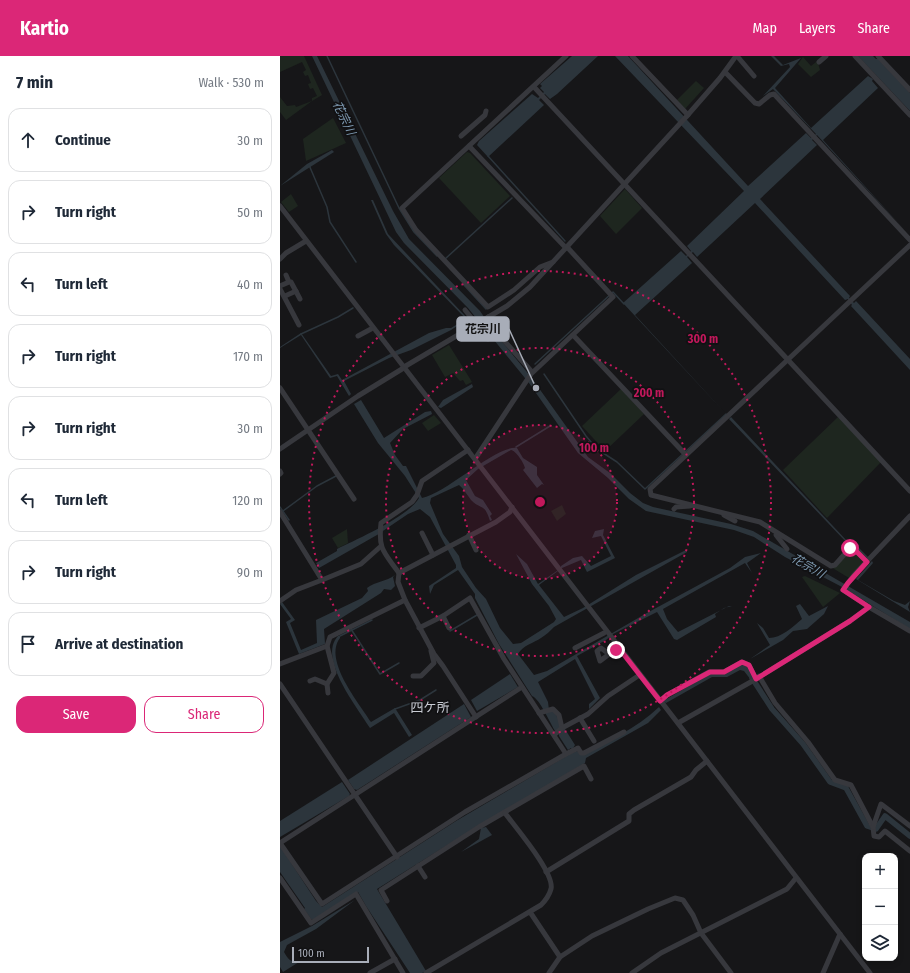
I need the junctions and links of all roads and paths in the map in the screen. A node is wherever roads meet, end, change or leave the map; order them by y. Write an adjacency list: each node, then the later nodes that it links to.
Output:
1 (566, 56): 10 (street)
2 (632, 56): 14 (street)
3 (736, 56): 8 (street); 9 (street)
4 (826, 56): 7 (street)
5 (855, 56): 13 (street)
6 (878, 56): 11 (street)
7 (819, 62)
8 (725, 72): 14 (street); 19 (street)
9 (754, 76)
10 (534, 87): 16 (street); 17 (street)
11 (910, 90)
12 (486, 111): 15 (street)
13 (910, 115)
14 (687, 116): 17 (street)
15 (461, 136)
16 (469, 146): 22 (street); 24 (street)
17 (624, 184): 22 (street); 40 (street)
18 (280, 206): 20 (street)
19 (910, 240)
20 (306, 241): 23 (street); 41 (street)
21 (910, 245): 40 (street)
22 (566, 248): 24 (street); 37 (street)
23 (280, 259)
24 (554, 262): 33 (street)
25 (286, 275): 27 (street)
26 (291, 282): 29 (street)
27 (280, 286)
28 (280, 289): 30 (street)
29 (296, 291): 30 (street); 31 (street)
30 (285, 296): 35 (street)
31 (300, 299)
32 (465, 310): 34 (street)
33 (487, 318): 34 (street); 42 (street)
34 (476, 323): 39 (street); 41 (street)
35 (299, 325)
36 (371, 329): 38 (street)
37 (573, 335): 42 (street); 47 (street)
38 (358, 336)
39 (488, 339)
40 (787, 360): 47 (street); 51 (street)
41 (403, 368): 44 (street); 46 (street)
42 (532, 373): 48 (street)
43 (280, 388): 44 (street)
44 (308, 430): 45 (street); 52 (street)
45 (280, 449)
46 (468, 450): 48 (street); 63 (street)
47 (686, 455): 53 (street)
48 (475, 459): 54 (street)
49 (280, 471): 50 (street)
50 (280, 474)
51 (910, 492)
52 (354, 499)
53 (690, 505): 55 (street); 56 (street)
54 (512, 508): 61 (street); 79 (street)
55 (674, 509)
56 (719, 511): 59 (street); 67 (street)
57 (280, 512): 69 (street)
58 (910, 516): 67 (street)
59 (735, 521)
60 (422, 533): 66 (street)
61 (469, 535): 65 (street); 66 (street)
62 (776, 535): 64 (street)
63 (380, 547): 68 (street); 69 (street)
64 (787, 548)
65 (476, 550)
66 (433, 555): 68 (street)
67 (867, 562): 72 (street)
68 (399, 573): 71 (street)
69 (322, 580): 70 (street)
70 (280, 600)
71 (405, 600): 74 (street); 78 (street)
72 (869, 607): 76 (street); 86 (street)
73 (443, 616): 74 (street); 75 (street); 90 (street)
74 (419, 628): 80 (street)
75 (449, 628)
76 (910, 631)
77 (604, 633): 81 (street)
78 (327, 646): 83 (street); 89 (street)
79 (618, 647): 82 (street); 92 (street)
80 (430, 648): 84 (street); 94 (street)
81 (575, 648)
82 (609, 654)
83 (280, 664)
84 (413, 676)
85 (638, 676): 95 (street)
86 (758, 678): 92 (street); 96 (street); 107 (street)
87 (310, 681): 89 (street)
88 (280, 684): 104 (street)
89 (327, 684): 91 (street)
90 (522, 687): 93 (street); 94 (street)
91 (328, 693)
92 (660, 701): 96 (street)
93 (539, 713): 97 (street); 99 (street)
94 (476, 717): 104 (street)
95 (580, 718): 97 (street); 100 (street)
96 (678, 723): 102 (street)
97 (562, 728): 99 (street)
98 (624, 732): 101 (street)
99 (554, 735): 101 (street)
100 (594, 741)
101 (566, 754): 110 (street)
102 (707, 761): 112 (street); 115 (street)
103 (592, 779): 105 (street)
104 (355, 795): 108 (street); 110 (street)
105 (505, 813): 111 (street); 112 (street)
106 (910, 826): 107 (street)
107 (873, 827): 109 (street)
108 (280, 843): 110 (street)
109 (910, 851)
110 (397, 857)
111 (418, 866): 113 (street); 116 (street)
112 (546, 872): 117 (street)
113 (425, 877)
114 (280, 878): 121 (street)
115 (796, 878): 118 (street); 119 (street)
116 (387, 901)
117 (530, 912): 120 (street); 124 (street)
118 (701, 933): 120 (street); 126 (street); 127 (street)
119 (840, 934): 128 (street); 129 (street)
120 (560, 957): 125 (street)
121 (395, 959): 122 (street); 123 (street)
122 (370, 973)
123 (403, 973)
124 (426, 973)
125 (549, 973)
126 (632, 973)
127 (731, 973)
128 (823, 973)
129 (870, 973)

